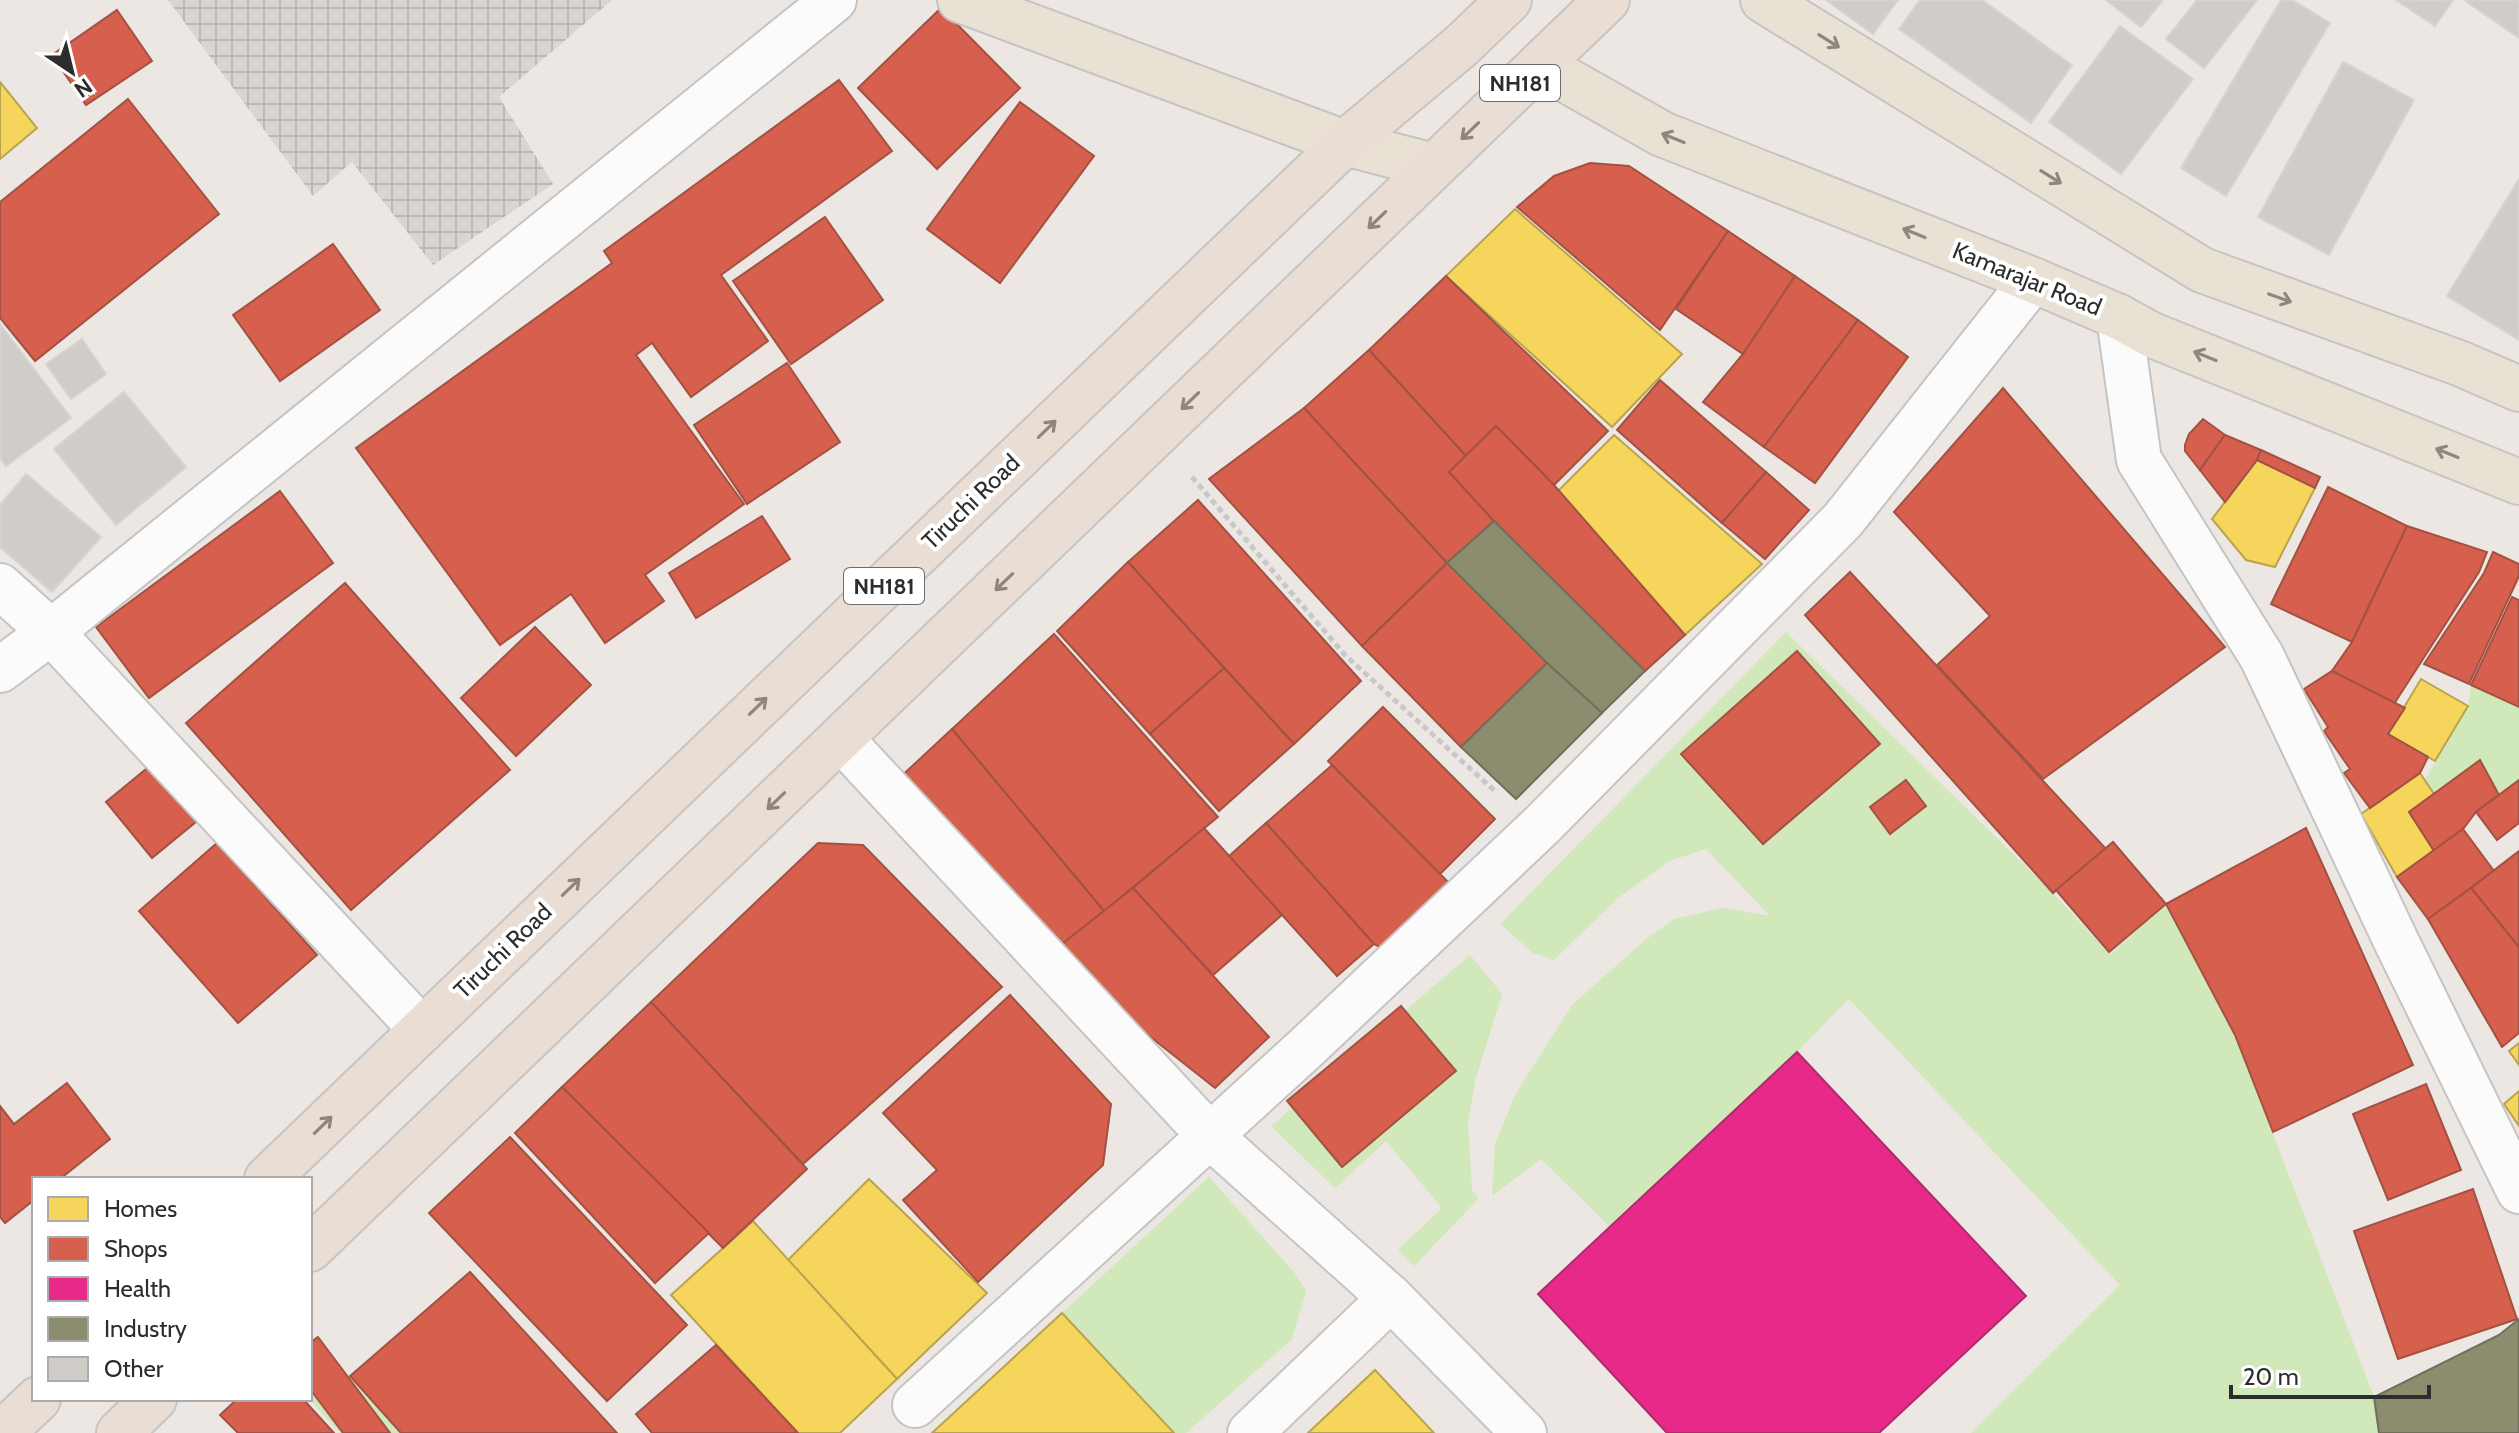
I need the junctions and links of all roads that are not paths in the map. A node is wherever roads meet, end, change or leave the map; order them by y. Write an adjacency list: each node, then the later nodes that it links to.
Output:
1 (834, 0): 14 (street)
2 (960, 0): 7 (main road)
3 (1509, 0): 7 (highway, Tiruchi Road / NH181)
4 (1607, 0): 6 (highway, NH181)
5 (1763, 0): 11 (main road, one-way to 11)
6 (1540, 65): 8 (highway, NH181, one-way to 8); 9 (main road, Kamarajar Road, one-way to 6)
7 (1345, 143): 8 (main road); 17 (highway, Tiruchi Road / NH181, one-way to 7)
8 (1433, 166): 16 (highway, NH181, one-way to 16)
9 (2033, 280): 10 (main road, Kamarajar Road); 18 (street)
10 (2119, 317): 12 (main road, Kamarajar Road, one-way to 10); 20 (street)
11 (2519, 389)
12 (2519, 482)
13 (0, 586): 14 (street)
14 (51, 632): 15 (street); 17 (street)
15 (0, 670)
16 (841, 739): 18 (street); 21 (highway, NH181, one-way to 21)
17 (422, 1030): 19 (highway, Tiruchi Road / NH181, one-way to 17)
18 (1209, 1135): 22 (street); 24 (street)
19 (269, 1177)
20 (2519, 1191)
21 (312, 1247)
22 (1391, 1298): 26 (street); 27 (street)
23 (152, 1401): 25 (highway)
24 (915, 1405)
25 (119, 1433)
26 (1250, 1433)
27 (1524, 1433)

